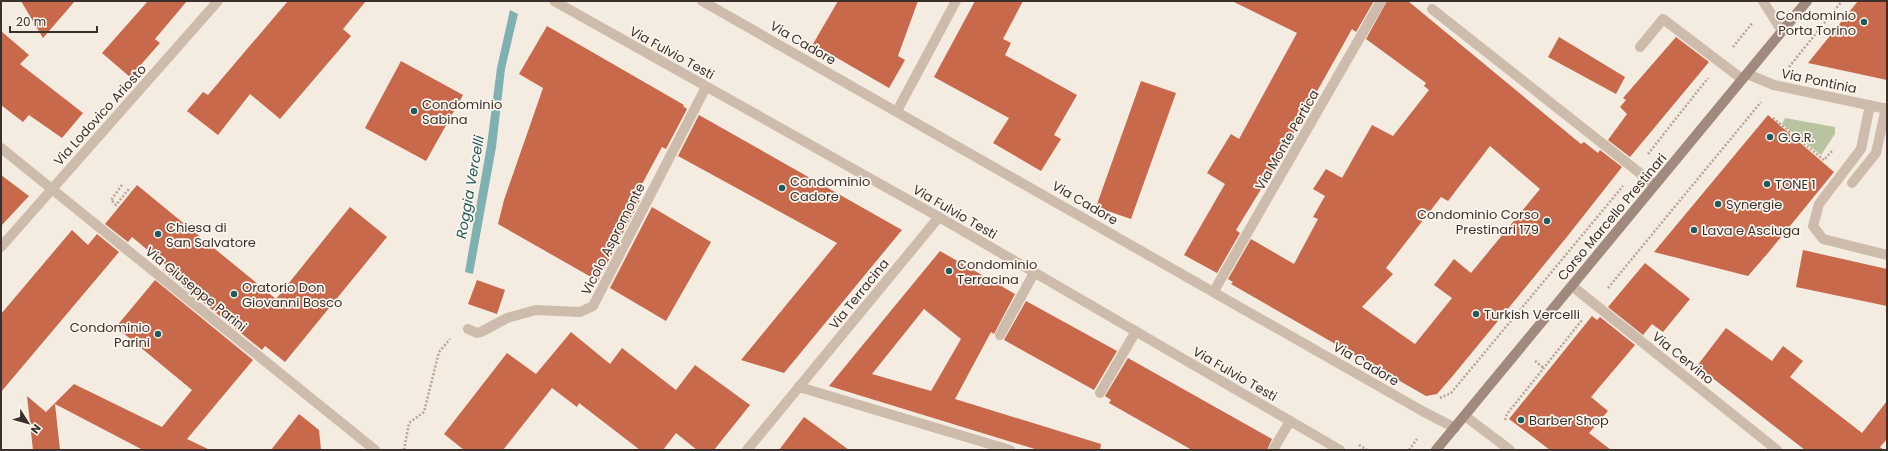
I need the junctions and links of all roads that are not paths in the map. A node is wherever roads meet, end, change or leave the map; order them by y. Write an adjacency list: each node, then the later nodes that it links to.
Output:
1 (218, 1): 19 (street, Via Lodovico Ariosto)
2 (554, 1): 12 (street, Via Fulvio Testi)
3 (702, 1): 15 (street, Via Cadore)
4 (956, 1): 15 (street)
5 (1381, 1): 25 (street, Via Monte Pertica)
6 (1763, 1): 9 (street)
7 (1807, 1): 9 (main road, Corso Marcello Prestinari)
8 (1432, 9): 18 (street)
9 (1782, 31): 11 (main road, Corso Marcello Prestinari)
10 (1640, 48): 11 (street, Via Pontinia)
11 (1745, 77): 13 (street, Via Pontinia); 18 (main road, Corso Marcello Prestinari)
12 (706, 87): 20 (street, Via Fulvio Testi); 26 (street, Vicolo Aspromonte)
13 (1870, 105): 14 (street, Via Pontinia); 22 (street)
14 (1886, 109): 17 (street)
15 (897, 111): 25 (street, Via Cadore)
16 (1, 148): 19 (street, Via Giuseppe Parini)
17 (1852, 183)
18 (1655, 185): 24 (main road, Corso Marcello Prestinari)
19 (52, 189): 21 (street, Via Lodovico Ariosto); 34 (street, Via Giuseppe Parini)
20 (939, 217): 23 (street, Via Fulvio Testi); 29 (street, Via Terracina)
21 (1, 247)
22 (1887, 255)
23 (1034, 273): 27 (street, Via Fulvio Testi); 28 (street)
24 (1572, 286): 31 (main road, Corso Marcello Prestinari); 41 (street, Via Cervino)
25 (1214, 291): 33 (street, Via Cadore)
26 (468, 329)
27 (1136, 331): 30 (street); 32 (street, Via Fulvio Testi)
28 (1000, 335)
29 (799, 387): 35 (street, Via Terracina); 36 (street)
30 (1100, 393)
31 (1465, 416): 33 (main road, Corso Marcello Prestinari); 40 (street)
32 (1290, 421): 37 (street); 38 (street, Via Fulvio Testi)
33 (1455, 428): 39 (main road, Corso Marcello Prestinari)
34 (375, 450)
35 (747, 450)
36 (1010, 450)
37 (1273, 450)
38 (1340, 450)
39 (1436, 450)
40 (1510, 450)
41 (1777, 450)

